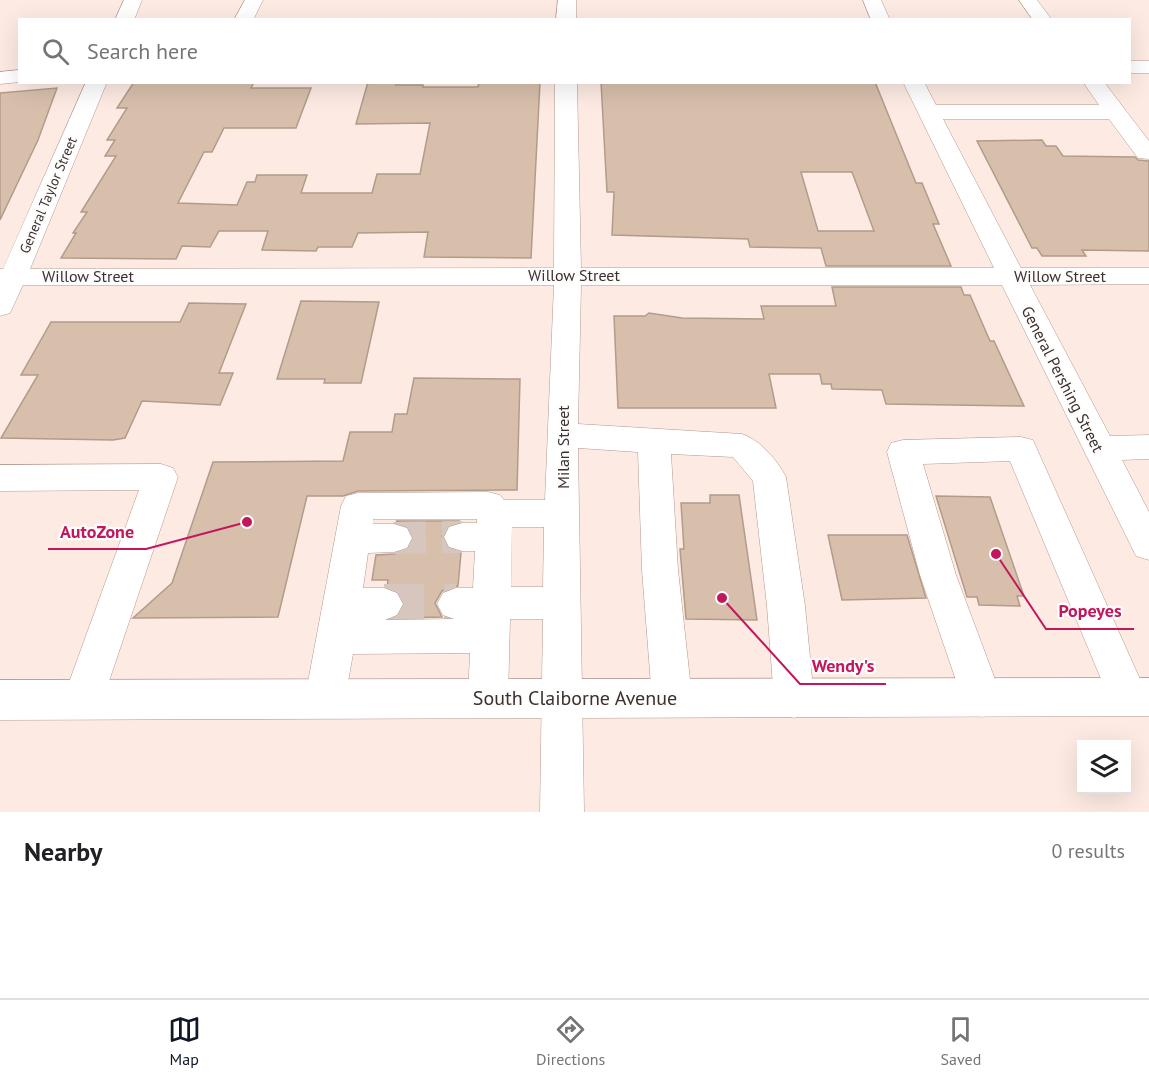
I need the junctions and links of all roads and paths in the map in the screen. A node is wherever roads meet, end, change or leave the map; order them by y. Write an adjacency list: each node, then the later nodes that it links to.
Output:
1 (133, 0): 6 (street)
2 (254, 0): 7 (street)
3 (567, 0): 8 (street)
4 (872, 0): 9 (street)
5 (1028, 1): 10 (street)
6 (125, 18)
7 (244, 18)
8 (566, 18)
9 (880, 18)
10 (1041, 18)
11 (18, 76): 12 (street)
12 (0, 78)
13 (96, 84): 23 (street, General Taylor Street)
14 (566, 84): 20 (street, Milan Street)
15 (914, 84): 17 (street, General Pershing Street)
16 (1094, 84): 18 (street)
17 (928, 112): 18 (street); 21 (street, General Pershing Street)
18 (1115, 112): 19 (street)
19 (1146, 153)
20 (568, 275): 21 (street, Willow Street); 23 (street, Willow Street); 25 (street, Milan Street)
21 (1010, 276): 22 (street, Willow Street); 28 (street, General Pershing Street)
22 (1149, 276)
23 (7, 277): 24 (street, General Taylor Street)
24 (0, 307)
25 (562, 435): 26 (street); 30 (street, Milan Street)
26 (654, 441): 43 (street); 46 (street)
27 (1149, 447): 28 (street)
28 (1099, 449): 34 (street, General Pershing Street)
29 (0, 478): 45 (street)
30 (563, 513): 31 (street); 35 (street, Milan Street)
31 (484, 530): 33 (street); 37 (street)
32 (394, 538): 33 (street)
33 (352, 539): 38 (street)
34 (1149, 546)
35 (562, 603): 37 (street); 42 (street, Milan Street)
36 (384, 604): 38 (street)
37 (479, 614): 38 (street); 41 (street)
38 (338, 620): 40 (street)
39 (1138, 697): 44 (main road, South Claiborne Avenue); 44 (street)
40 (325, 698): 41 (main road, South Claiborne Avenue); 45 (main road, South Claiborne Avenue)
41 (488, 698): 42 (main road, South Claiborne Avenue)
42 (562, 698): 43 (main road, South Claiborne Avenue); 48 (street, Milan Street)
43 (672, 698): 46 (main road, South Claiborne Avenue)
44 (982, 698): 46 (main road, South Claiborne Avenue)
45 (83, 699): 47 (main road, South Claiborne Avenue)
46 (794, 699)
47 (0, 700)
48 (562, 812)

